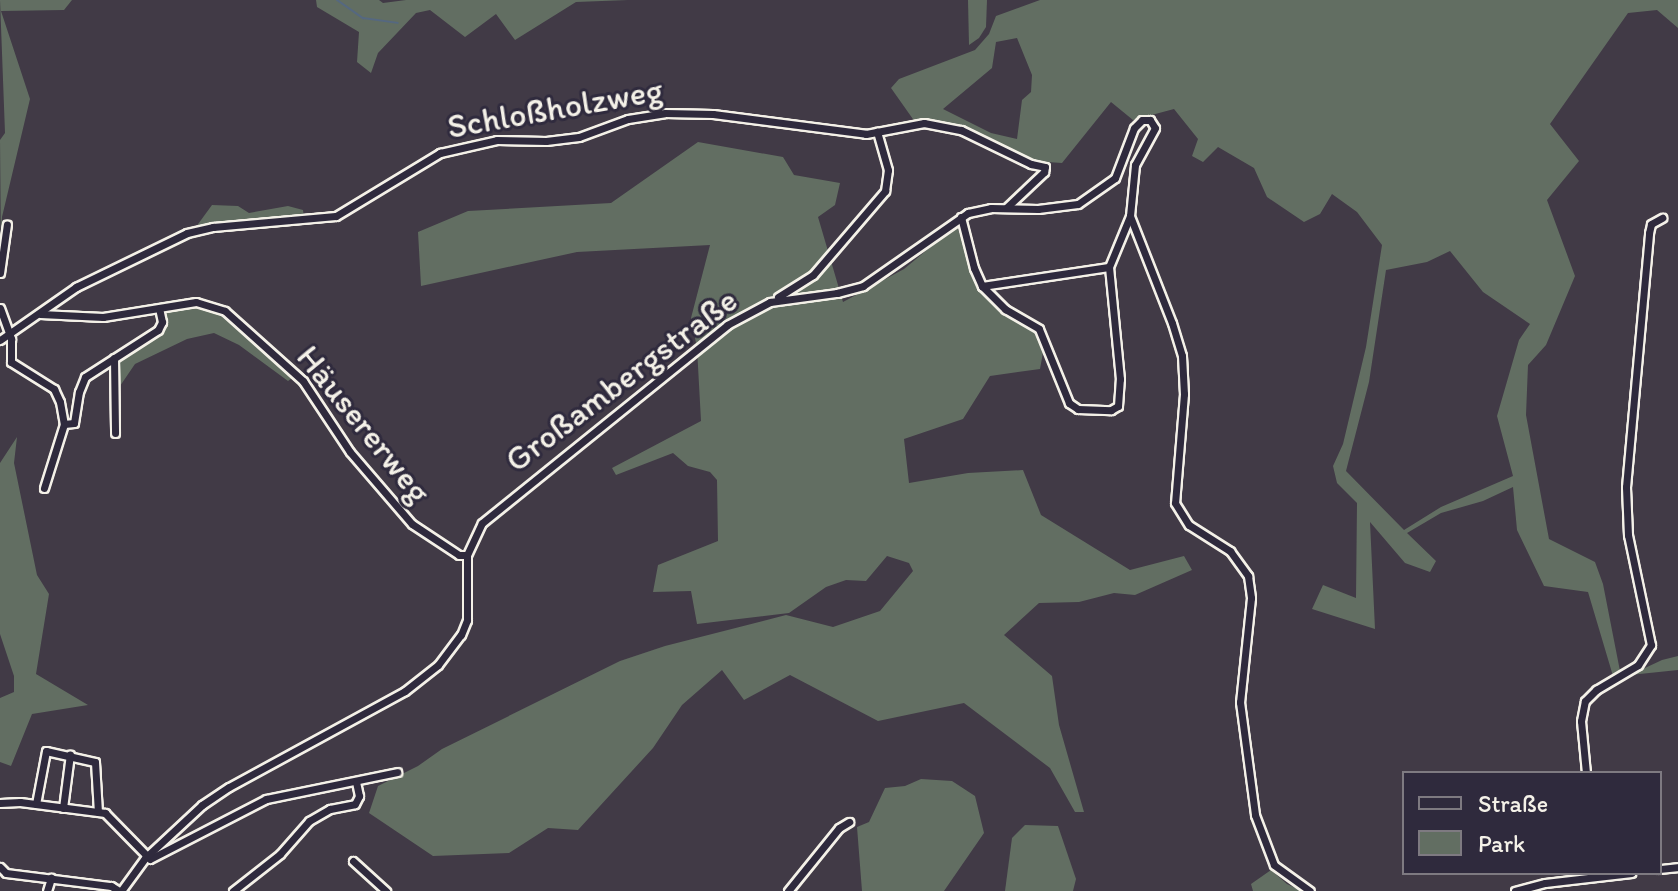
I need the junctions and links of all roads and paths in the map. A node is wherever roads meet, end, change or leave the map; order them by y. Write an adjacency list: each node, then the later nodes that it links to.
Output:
1 (877, 132): 2 (street, Schloßholzweg); 10 (street); 13 (street, Schloßholzweg)
2 (1007, 207): 3 (street, Großambergstraße); 4 (street, Großambergstraße)
3 (1130, 216): 7 (street); 40 (street, Großambergstraße)
4 (961, 217): 9 (street); 10 (street, Großambergstraße)
5 (1662, 218): 22 (street)
6 (7, 224): 8 (street)
7 (1109, 267): 9 (street); 9 (street)
8 (0, 273)
9 (982, 286)
10 (770, 302): 20 (street, Großambergstraße)
11 (0, 308): 14 (street)
12 (159, 308): 13 (street, Häusererweg); 16 (street); 20 (street, Häusererweg)
13 (40, 314): 14 (street, Schloßholzweg)
14 (9, 334): 15 (street, Schloßholzweg); 17 (street)
15 (0, 340)
16 (114, 358): 17 (street); 18 (street)
17 (64, 424): 19 (street)
18 (115, 433)
19 (44, 488)
20 (467, 555): 30 (street, Großambergstraße)
21 (70, 754): 26 (street); 27 (street); 28 (street)
22 (1586, 771)
23 (397, 772): 24 (street)
24 (356, 782): 30 (street); 37 (street)
25 (0, 803): 26 (street)
26 (36, 804): 27 (street)
27 (63, 808): 28 (street)
28 (98, 812): 30 (street)
29 (849, 822): 39 (street)
30 (145, 858): 36 (street, Großambergstraße)
31 (353, 861): 38 (street)
32 (0, 867): 34 (street)
33 (1595, 875): 41 (street)
34 (51, 878): 35 (street); 36 (street)
35 (47, 891)
36 (120, 891)
37 (233, 891)
38 (386, 891)
39 (788, 891)
40 (1310, 891)
41 (1515, 891)

